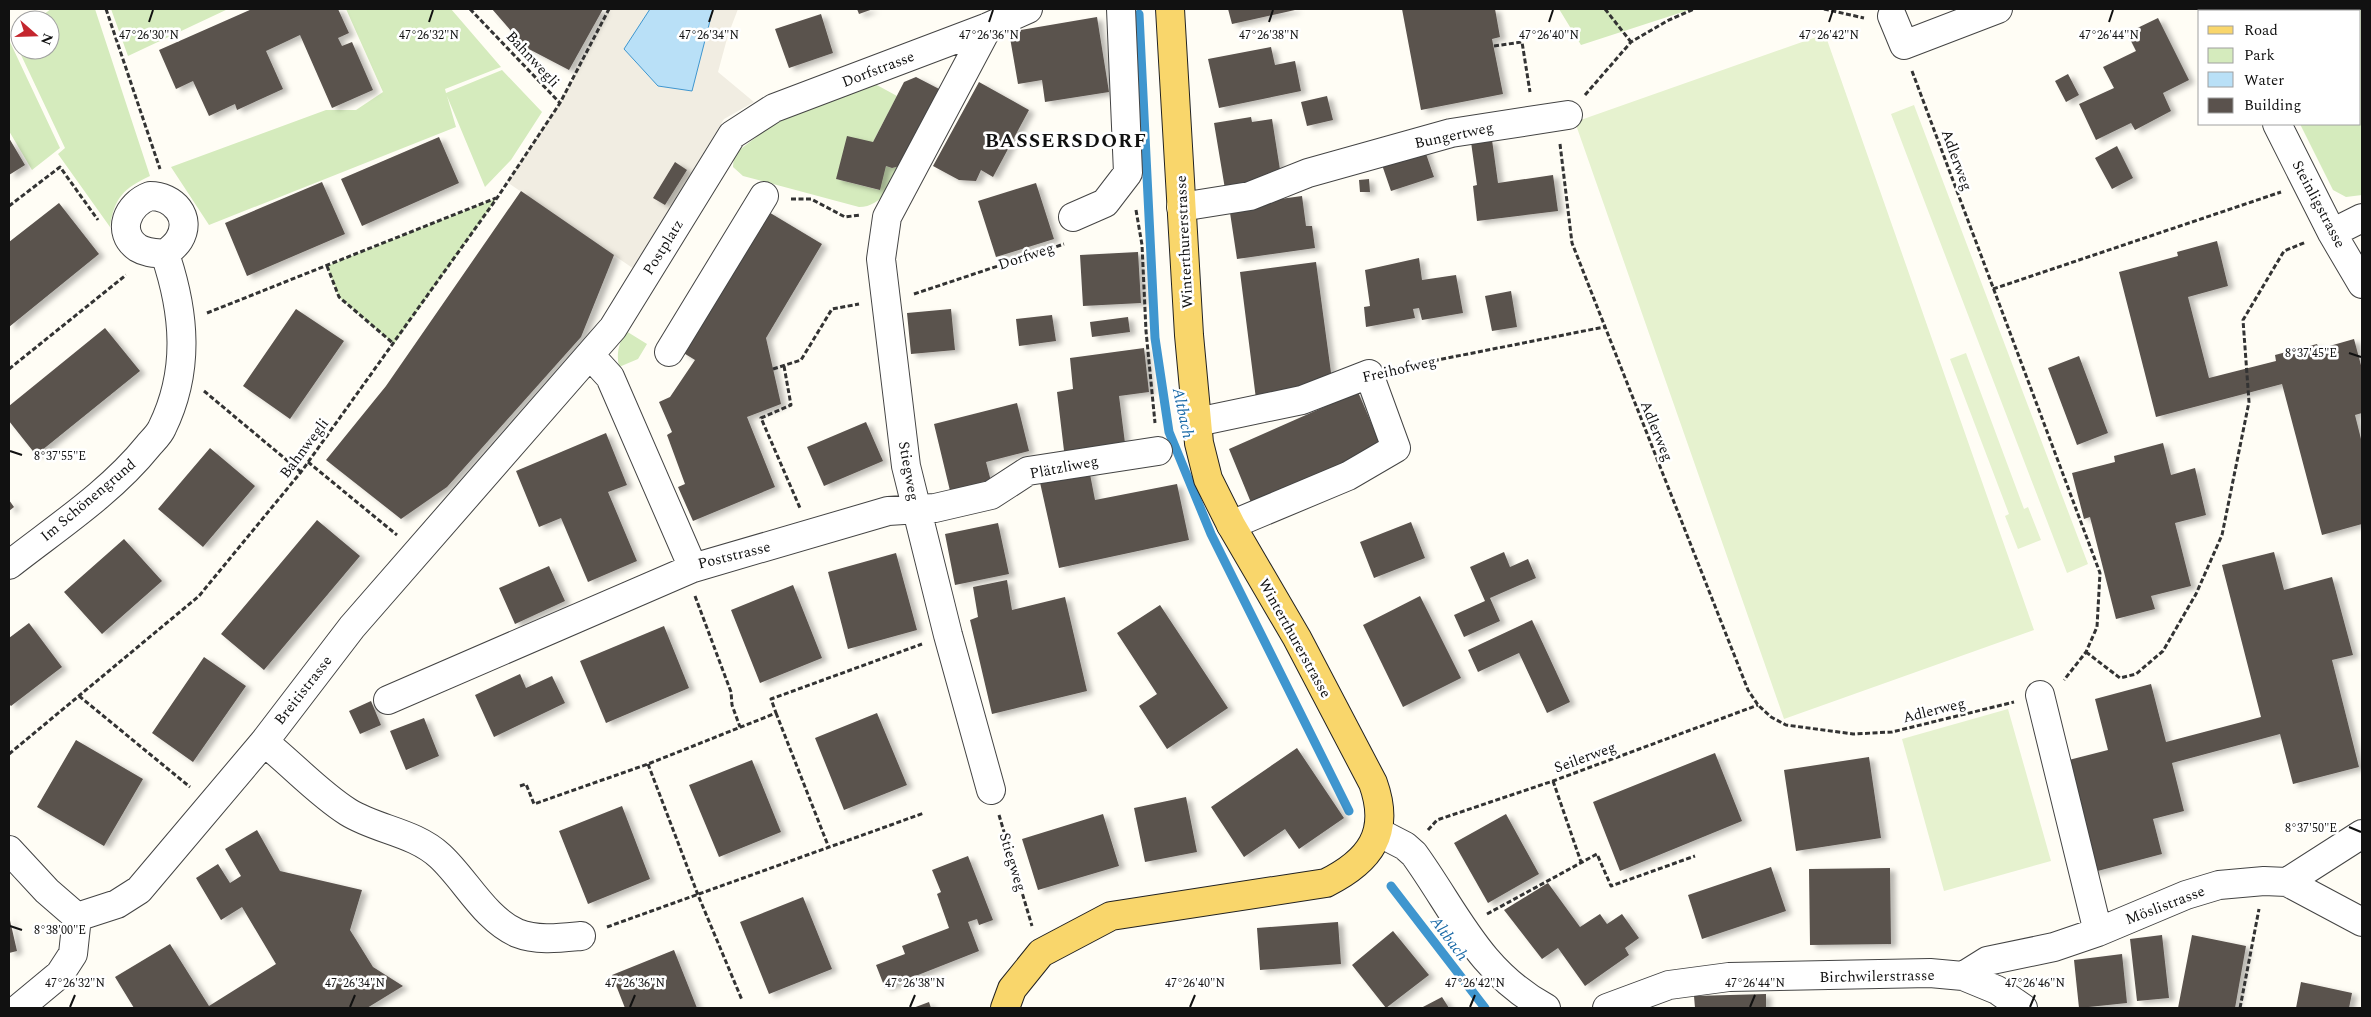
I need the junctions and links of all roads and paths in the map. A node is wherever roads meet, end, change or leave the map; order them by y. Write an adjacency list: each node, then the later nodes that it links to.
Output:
1 (106, 9): 23 (path)
2 (470, 9): 17 (path, Bahnwegli)
3 (609, 9): 17 (path, Bahnwegli)
4 (1028, 9): 13 (street, Dorfstrasse)
5 (1121, 9): 29 (street)
6 (1170, 9): 27 (main road, Winterthurerstrasse)
7 (1605, 9): 14 (path)
8 (1694, 9): 14 (path)
9 (1824, 9): 11 (path)
10 (1998, 9): 15 (street)
11 (1839, 11): 12 (path)
12 (1892, 16): 15 (street)
13 (988, 27): 21 (street, Dorfstrasse); 28 (street, Stiegweg)
14 (1631, 42): 18 (path)
15 (1904, 45): 39 (path, Adlerweg)
16 (1494, 46): 19 (path)
17 (560, 103): 25 (path, Bahnwegli)
18 (1568, 115): 19 (street, Bungertweg); 42 (path, Adlerweg)
19 (1535, 120): 27 (street, Bungertweg)
20 (2278, 125): 33 (street, Steinligstrasse)
21 (732, 135): 45 (street, Postplatz)
22 (2286, 189): 39 (path)
23 (159, 196): 35 (street); 35 (street)
24 (764, 196): 28 (path); 44 (street)
25 (497, 198): 36 (path); 43 (path, Bahnwegli)
26 (9, 206): 32 (path)
27 (1181, 207): 51 (main road, Winterthurerstrasse)
28 (887, 217): 40 (street, Stiegweg)
29 (1073, 217): 40 (path, Dorfweg)
30 (2362, 218): 33 (street)
31 (1138, 221): 52 (path)
32 (102, 227)
33 (2332, 233): 38 (street, Steinligstrasse)
34 (2290, 249): 62 (path)
35 (165, 254): 59 (street, Im Schönengrund)
36 (327, 266): 41 (path); 43 (path)
37 (127, 274): 47 (path)
38 (2362, 284)
39 (1993, 289): 62 (path, Adlerweg)
40 (887, 301): 46 (path); 55 (street, Stiegweg)
41 (206, 314)
42 (1604, 327): 49 (path, Freihofweg); 66 (path, Adlerweg)
43 (394, 344): 53 (path, Bahnwegli)
44 (669, 352)
45 (590, 355): 58 (street, Breitistrasse); 60 (street, Poststrasse)
46 (784, 366): 48 (path); 57 (path)
47 (9, 369)
48 (773, 369)
49 (1369, 374): 51 (street, Freihofweg); 56 (street)
50 (202, 390): 54 (path)
51 (1197, 422): 56 (main road, Winterthurerstrasse)
52 (1158, 450): 55 (street, Plätzliweg)
53 (308, 462): 54 (path, Bahnwegli); 58 (path)
54 (302, 472): 64 (path, Bahnwegli)
55 (916, 509): 57 (street, Poststrasse); 61 (street, Stiegweg)
56 (1231, 524): 77 (main road, Winterthurerstrasse)
57 (811, 534): 60 (street, Poststrasse)
58 (417, 551): 69 (street, Breitistrasse)
59 (9, 565)
60 (693, 568): 65 (street); 68 (path)
61 (948, 635): 67 (path); 74 (street, Stiegweg)
62 (2086, 652): 63 (path, Adlerweg)
63 (2040, 695): 66 (path, Adlerweg); 90 (street)
64 (79, 696): 70 (path, Bahnwegli); 75 (path)
65 (388, 700)
66 (1758, 705): 72 (path, Seilerweg)
67 (776, 712): 68 (path); 80 (path)
68 (740, 727): 71 (path)
69 (264, 742): 75 (street, Breitistrasse); 91 (street)
70 (9, 754)
71 (648, 764): 73 (path); 85 (path)
72 (1553, 781): 78 (path, Seilerweg); 83 (path)
73 (520, 786)
74 (991, 790): 88 (path, Stiegweg)
75 (211, 805): 86 (street, Breitistrasse)
76 (924, 813): 80 (path)
77 (1378, 832): 89 (street); 95 (main road, Winterthurerstrasse)
78 (1425, 834)
79 (2362, 834): 84 (street, Möslistrasse)
80 (829, 848): 85 (path)
81 (9, 850): 86 (street)
82 (1695, 856): 83 (path)
83 (1581, 862): 89 (path)
84 (2276, 882): 87 (street); 90 (street, Möslistrasse); 99 (path)
85 (698, 895): 91 (path); 93 (path)
86 (77, 917): 94 (street)
87 (2362, 922)
88 (1031, 926)
89 (1461, 928): 96 (street)
90 (2098, 932): 92 (street, Möslistrasse)
91 (581, 936)
92 (1963, 976): 97 (street, Birchwilerstrasse); 98 (street, Birchwilerstrasse)
93 (742, 1000)
94 (26, 1006)
95 (1005, 1008)
96 (1546, 1008)
97 (1607, 1008)
98 (2023, 1008)
99 (2240, 1008)

